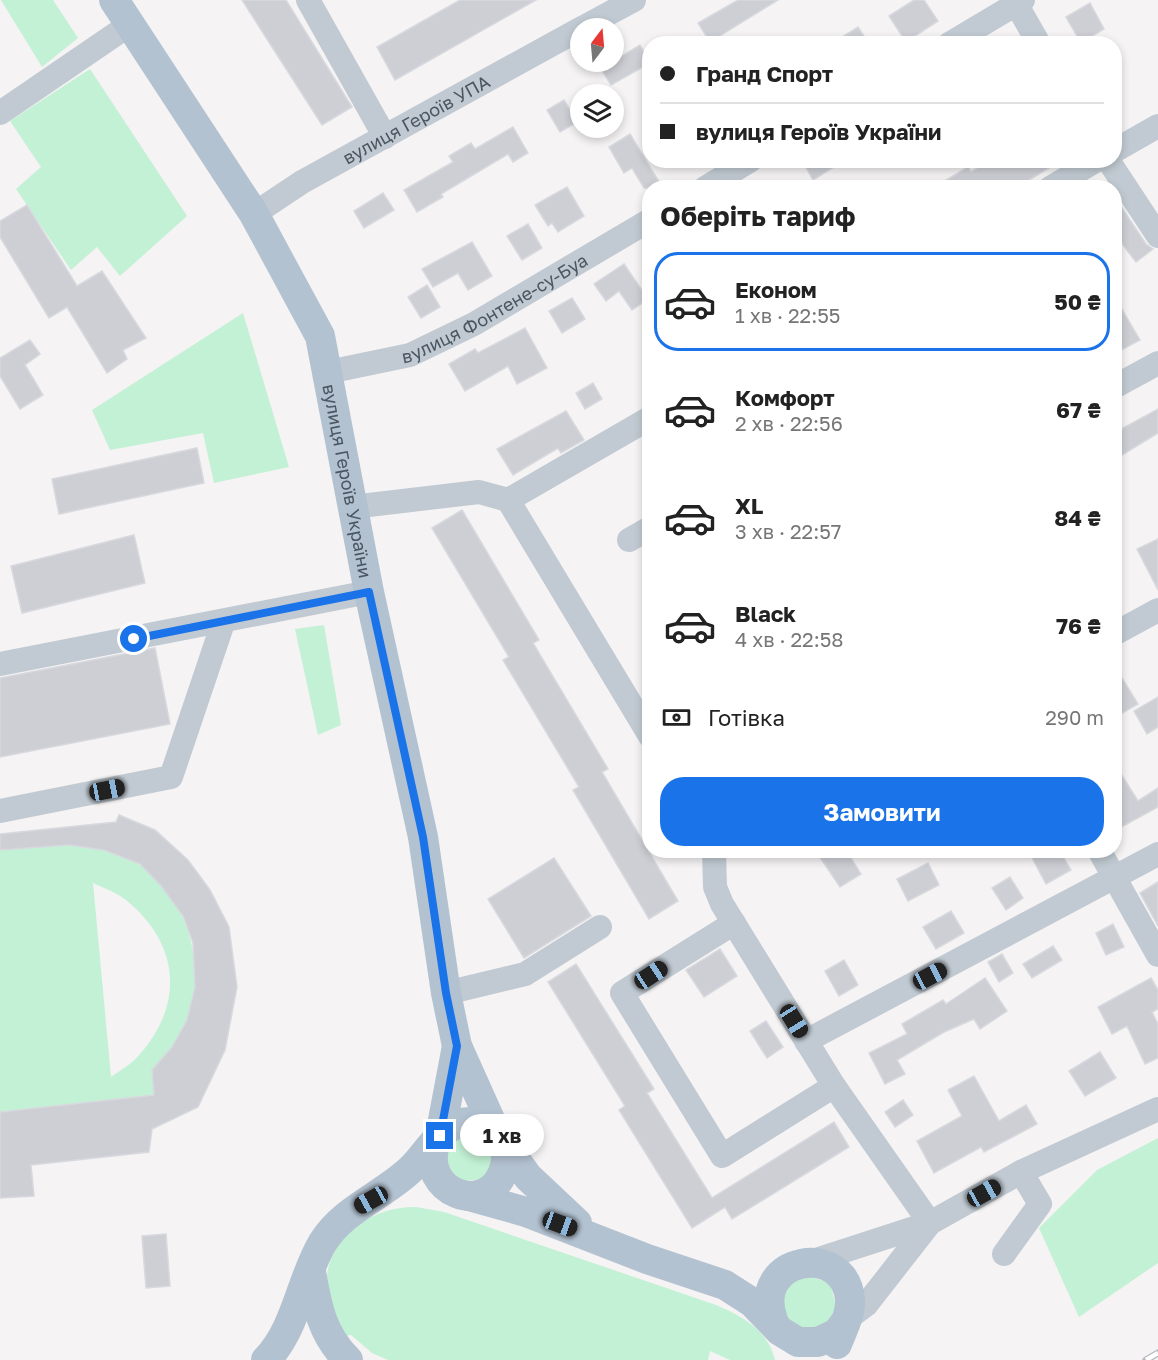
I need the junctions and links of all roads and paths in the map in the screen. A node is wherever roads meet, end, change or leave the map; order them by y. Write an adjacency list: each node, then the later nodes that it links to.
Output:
1 (308, 0): 11 (street)
2 (628, 1): 5 (street, вулиця Героїв УПА)
3 (1017, 1): 7 (street); 8 (street)
4 (122, 12): 9 (street); 18 (main road, вулиця Героїв України)
5 (599, 18)
6 (570, 35): 11 (street, вулиця Героїв УПА)
7 (962, 36)
8 (1035, 36)
9 (0, 113)
10 (1158, 126): 12 (street)
11 (385, 137): 18 (street, вулиця Героїв УПА)
12 (1122, 146)
13 (738, 168): 15 (street)
14 (1084, 168): 16 (street)
15 (718, 180)
16 (1063, 180)
17 (1122, 181): 20 (street)
18 (254, 214): 22 (main road, вулиця Героїв України)
19 (642, 225): 22 (street, вулиця Фонтене-су-Буа)
20 (1158, 236)
21 (1158, 363): 23 (street)
22 (328, 372): 26 (main road, вулиця Героїв України)
23 (1122, 383)
24 (642, 423): 25 (street)
25 (508, 500): 26 (street); 34 (street)
26 (352, 507): 29 (main road, вулиця Героїв України)
27 (642, 532): 28 (street)
28 (628, 540)
29 (369, 592): 31 (street); 43 (main road, вулиця Героїв України)
30 (1158, 610): 32 (street)
31 (223, 622): 33 (street); 35 (street)
32 (1122, 630)
33 (0, 664)
34 (642, 723)
35 (0, 811)
36 (1158, 854): 39 (street)
37 (714, 858): 40 (street)
38 (1103, 858): 39 (street)
39 (1115, 879): 42 (street); 44 (street)
40 (734, 923): 44 (street); 46 (street)
41 (600, 927): 43 (street)
42 (1158, 955)
43 (446, 993): 45 (main road, вулиця Героїв України)
44 (806, 1041): 46 (street)
45 (457, 1046): 48 (main road, вулиця Героїв України); 49 (main road, вулиця Героїв України)
46 (834, 1086): 53 (street)
47 (1158, 1109): 50 (street)
48 (499, 1137): 49 (main road); 51 (main road); 54 (main road)
49 (438, 1140): 51 (main road); 52 (main road)
50 (1021, 1173): 53 (street); 55 (street)
51 (464, 1195): 52 (main road); 54 (main road)
52 (371, 1200): 57 (main road)
53 (930, 1223): 56 (street); 59 (street)
54 (602, 1240): 58 (main road)
55 (1004, 1254)
56 (801, 1264): 58 (main road); 59 (main road); 60 (main road)
57 (311, 1272): 61 (main road); 62 (main road)
58 (697, 1275): 60 (main road)
59 (845, 1322): 60 (main road); 64 (main road)
60 (776, 1326): 63 (main road)
61 (266, 1360)
62 (348, 1360)
63 (786, 1360)
64 (829, 1360)

